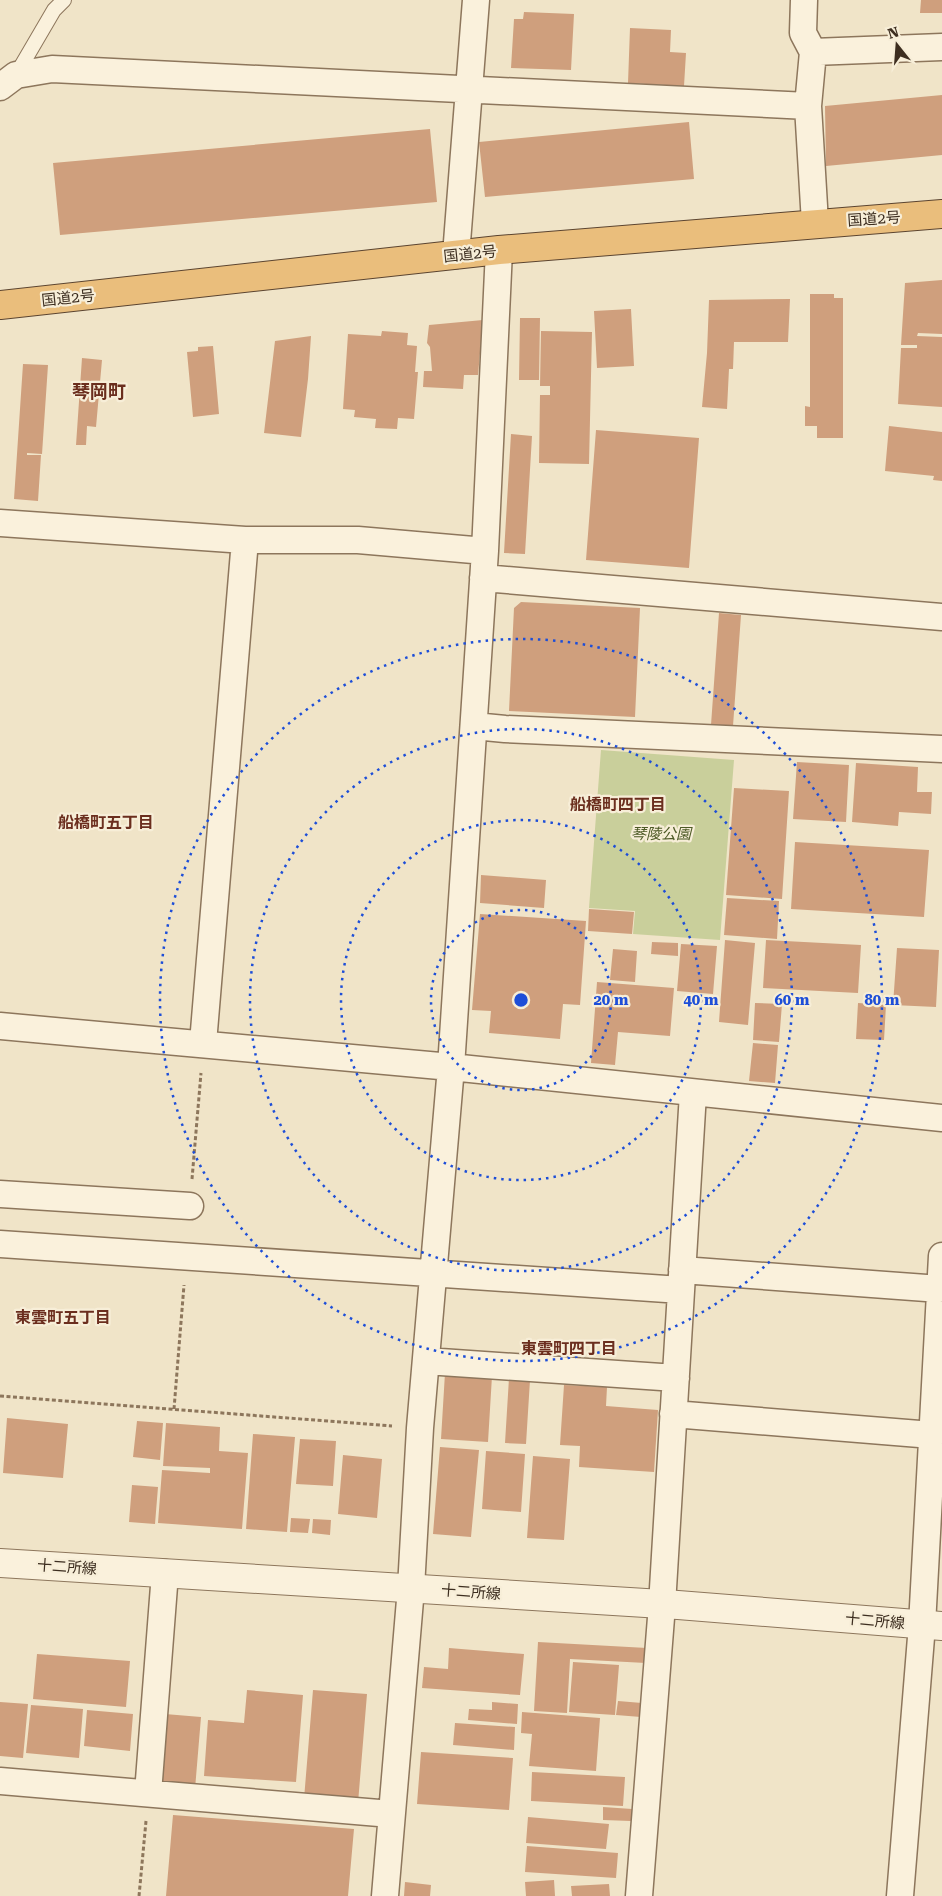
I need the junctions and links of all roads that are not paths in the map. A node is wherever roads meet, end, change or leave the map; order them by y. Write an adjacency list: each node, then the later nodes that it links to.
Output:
1 (64, 0): 6 (lane)
2 (476, 0): 7 (street)
3 (804, 0): 5 (street)
4 (942, 47): 5 (street)
5 (813, 52): 8 (street)
6 (8, 81): 7 (street)
7 (469, 90): 8 (street); 12 (street)
8 (808, 106): 10 (street)
9 (942, 214): 10 (highway, 国道2号)
10 (815, 223): 11 (highway, 国道2号)
11 (499, 250): 12 (highway, 国道2号); 16 (street)
12 (456, 255): 13 (highway, 国道2号)
13 (0, 305)
14 (0, 523): 15 (street)
15 (245, 540): 16 (street); 22 (street)
16 (485, 551): 17 (street)
17 (483, 578): 18 (street); 19 (street)
18 (942, 617)
19 (474, 726): 20 (street); 23 (street)
20 (942, 749)
21 (0, 1026): 22 (street)
22 (204, 1043): 23 (street)
23 (451, 1067): 24 (street); 30 (street)
24 (693, 1093): 25 (street); 31 (street)
25 (942, 1118)
26 (0, 1194): 27 (street)
27 (190, 1206)
28 (0, 1244): 30 (street)
29 (942, 1256): 32 (street)
30 (434, 1272): 31 (street); 33 (street)
31 (682, 1280): 32 (street); 34 (street)
32 (940, 1289): 36 (street)
33 (426, 1361): 34 (street); 39 (street)
34 (676, 1378): 35 (street)
35 (673, 1414): 36 (street); 40 (street)
36 (932, 1435): 41 (street)
37 (0, 1563): 38 (street, 十二所線)
38 (165, 1573): 39 (street, 十二所線); 43 (street)
39 (411, 1588): 40 (street, 十二所線); 44 (street)
40 (662, 1605): 41 (street, 十二所線); 46 (street)
41 (932, 1625): 47 (street)
42 (0, 1781): 43 (street)
43 (148, 1793): 44 (street)
44 (391, 1814): 45 (street)
45 (385, 1896)
46 (640, 1896)
47 (900, 1896)

